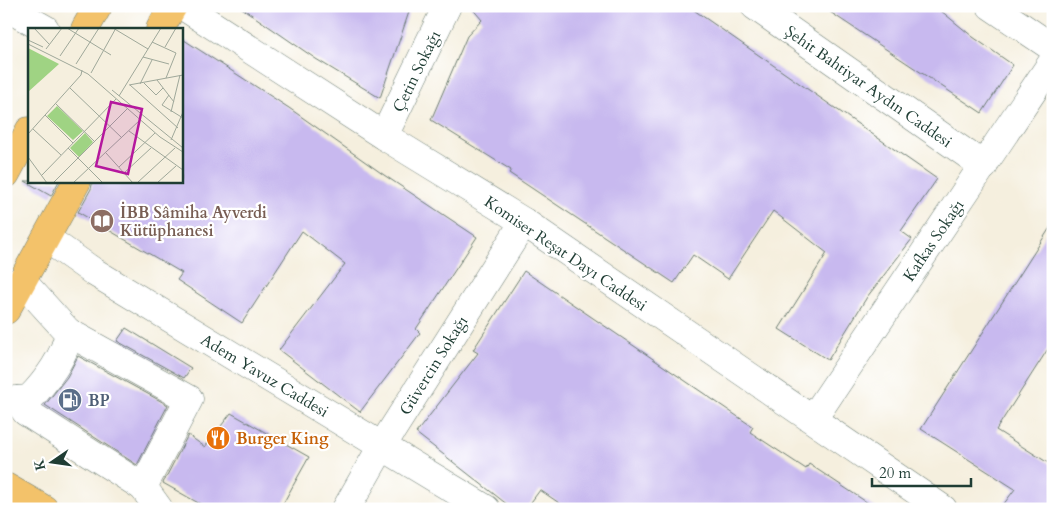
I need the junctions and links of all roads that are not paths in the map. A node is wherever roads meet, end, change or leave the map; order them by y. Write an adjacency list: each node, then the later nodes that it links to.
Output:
1 (98, 6): 9 (main road)
2 (172, 6): 10 (main road)
3 (183, 6): 14 (street, Komiser Reşat Dayı Caddesi)
4 (447, 6): 14 (street, Çetin Sokağı)
5 (755, 6): 15 (street, Şehit Bahtiyar Aydın Caddesi)
6 (992, 6): 11 (street)
7 (6, 7): 8 (street)
8 (43, 28)
9 (86, 28)
10 (161, 28)
11 (1053, 48)
12 (1053, 61): 15 (street, Kafkas Sokağı)
13 (28, 133): 16 (main road)
14 (384, 136): 18 (street, Komiser Reşat Dayı Caddesi)
15 (984, 166): 24 (street, Kafkas Sokağı)
16 (6, 174)
17 (76, 182): 19 (main road)
18 (524, 222): 24 (street, Komiser Reşat Dayı Caddesi); 25 (street, Güvercin Sokağı)
19 (46, 238): 20 (main road); 25 (street, Adem Yavuz Caddesi)
20 (21, 280): 21 (main road); 22 (street)
21 (6, 310)
22 (68, 332): 23 (street); 27 (street)
23 (12, 400): 27 (street)
24 (813, 419): 32 (street, Komiser Reşat Dayı Caddesi)
25 (382, 446): 30 (street, Güvercin Sokağı); 31 (street, Adem Yavuz Caddesi)
26 (6, 487): 28 (main road)
27 (143, 487): 29 (street)
28 (44, 509)
29 (160, 509)
30 (346, 509)
31 (486, 509)
32 (943, 509)

